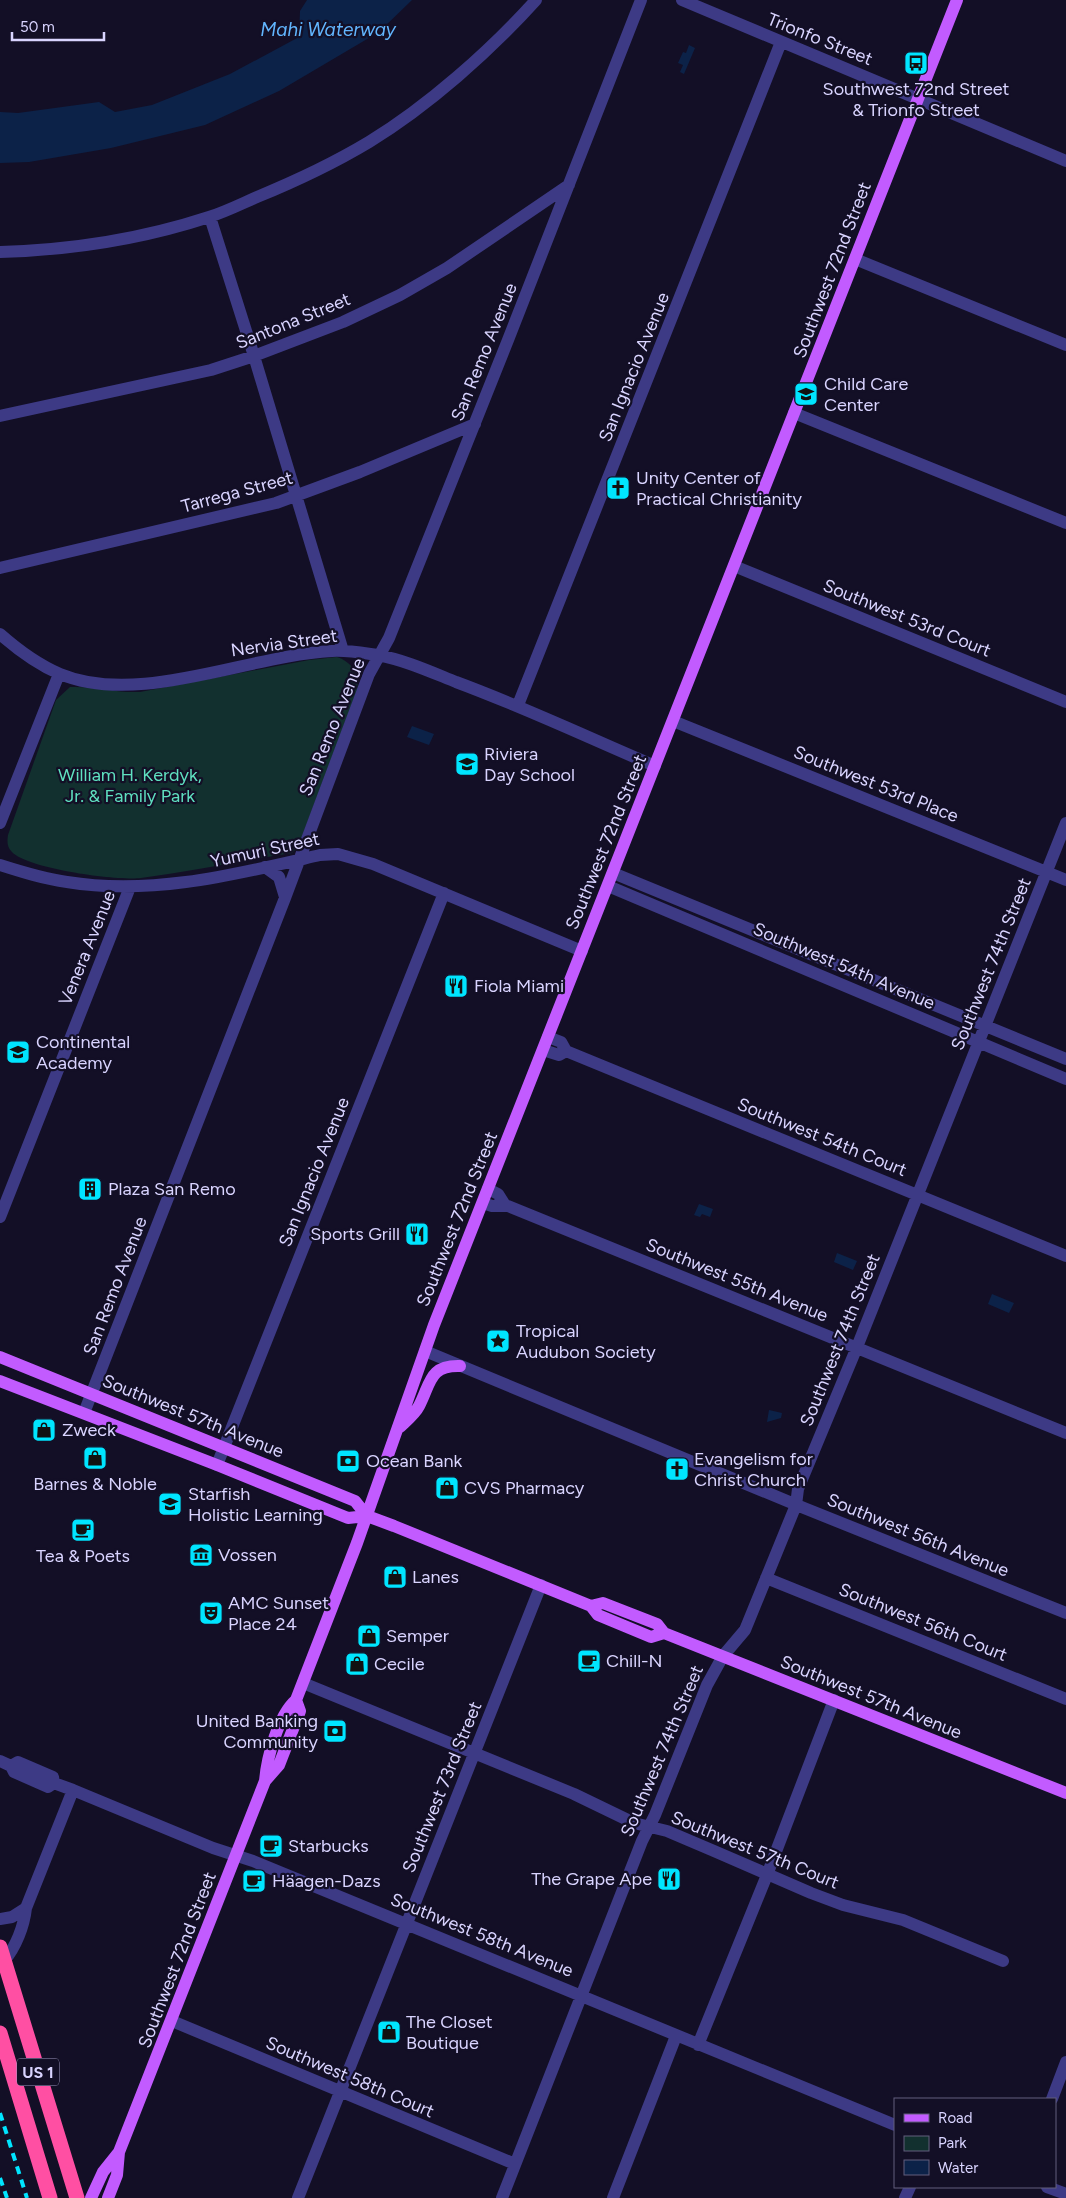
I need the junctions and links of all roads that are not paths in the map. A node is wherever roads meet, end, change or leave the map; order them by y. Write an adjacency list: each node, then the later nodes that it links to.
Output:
1 (536, 0): 9 (street)
2 (641, 0): 8 (street, San Remo Avenue)
3 (682, 0): 5 (street, Trionfo Street)
4 (957, 0): 6 (main road, Southwest 72nd Street)
5 (781, 42): 6 (street, Trionfo Street); 26 (street, San Ignacio Avenue)
6 (918, 99): 7 (street, Trionfo Street); 11 (main road, Southwest 72nd Street)
7 (1066, 161)
8 (569, 185): 13 (street, Santona Street); 16 (street, San Remo Avenue)
9 (210, 217): 10 (street); 13 (street)
10 (0, 252)
11 (855, 258): 12 (street); 14 (main road, Southwest 72nd Street)
12 (1066, 345)
13 (254, 356): 15 (street, Santona Street); 17 (street)
14 (794, 412): 18 (street); 19 (main road, Southwest 72nd Street)
15 (0, 416)
16 (475, 424): 17 (street, Tarrega Street); 23 (street, San Remo Avenue)
17 (295, 496): 20 (street, Tarrega Street); 22 (street)
18 (1066, 524)
19 (734, 566): 25 (street, Southwest 53rd Court); 27 (main road, Southwest 72nd Street)
20 (0, 568)
21 (0, 634): 24 (street, Nervia Street)
22 (343, 651): 23 (street, Nervia Street); 24 (street, Nervia Street)
23 (379, 656): 26 (street, Nervia Street); 31 (street, San Remo Avenue)
24 (59, 674): 29 (street)
25 (1066, 702)
26 (518, 705): 28 (street, Nervia Street)
27 (673, 721): 28 (main road, Southwest 72nd Street); 34 (street, Southwest 53rd Place)
28 (655, 766): 35 (main road, Southwest 72nd Street)
29 (0, 823)
30 (1066, 823): 34 (street, Southwest 74th Street)
31 (298, 860): 33 (street, Yumuri Street); 38 (street, Yumuri Street); 39 (street, San Remo Avenue)
32 (0, 864): 37 (street, Yumuri Street)
33 (266, 867): 37 (street, Yumuri Street); 39 (street)
34 (1047, 872): 36 (street, Southwest 53rd Place); 41 (street, Southwest 74th Street)
35 (610, 879): 40 (main road, Southwest 72nd Street); 41 (street, Southwest 54th Avenue); 43 (street, Southwest 54th Avenue)
36 (1066, 880)
37 (130, 886): 52 (street, Venera Avenue)
38 (444, 892): 40 (street, Yumuri Street); 63 (street, San Ignacio Avenue)
39 (285, 898): 59 (street, San Remo Avenue)
40 (582, 951): 42 (main road, Southwest 72nd Street)
41 (984, 1026): 43 (street, Southwest 74th Street); 46 (street, Southwest 54th Avenue)
42 (548, 1037): 44 (main road, Southwest 72nd Street); 45 (street, Southwest 54th Court)
43 (978, 1042): 47 (street, Southwest 54th Avenue); 49 (street, Southwest 74th Street)
44 (544, 1050): 45 (street, Southwest 54th Court); 48 (main road, Southwest 72nd Street)
45 (566, 1051): 49 (street, Southwest 54th Court)
46 (1066, 1059)
47 (1066, 1080)
48 (488, 1189): 50 (main road, Southwest 72nd Street); 51 (street, Southwest 55th Avenue)
49 (917, 1195): 53 (street, Southwest 54th Court); 54 (street, Southwest 74th Street)
50 (483, 1203): 51 (street, Southwest 55th Avenue); 55 (main road, Southwest 72nd Street)
51 (505, 1205): 54 (street, Southwest 55th Avenue)
52 (0, 1218)
53 (1066, 1256)
54 (857, 1347): 62 (street, Southwest 55th Avenue); 65 (street, Southwest 74th Street)
55 (425, 1351): 57 (street, Southwest 56th Avenue); 61 (main road, Southwest 72nd Street)
56 (0, 1357): 59 (main road, Southwest 57th Avenue)
57 (460, 1366): 61 (main road); 65 (street, Southwest 56th Avenue)
58 (0, 1381): 60 (main road, Southwest 57th Avenue)
59 (92, 1394): 60 (street, San Remo Avenue); 63 (main road, Southwest 57th Avenue)
60 (84, 1413): 64 (main road, Southwest 57th Avenue)
61 (398, 1428): 66 (main road, Southwest 72nd Street)
62 (1066, 1433)
63 (224, 1448): 64 (street, San Ignacio Avenue); 66 (main road, Southwest 57th Avenue)
64 (217, 1464): 66 (main road, Southwest 57th Avenue)
65 (796, 1504): 67 (street, Southwest 74th Street); 69 (street, Southwest 56th Avenue)
66 (367, 1516): 68 (main road, Southwest 57th Avenue); 71 (main road, Southwest 72nd Street)
67 (766, 1578): 70 (street, Southwest 74th Street); 72 (street, Southwest 56th Court)
68 (541, 1585): 70 (main road, Southwest 57th Avenue); 74 (street, Southwest 73rd Street)
69 (1066, 1613)
70 (724, 1656): 73 (main road, Southwest 57th Avenue); 78 (street, Southwest 74th Street)
71 (303, 1683): 74 (street, Southwest 57th Court); 79 (main road, Southwest 72nd Street)
72 (1066, 1699)
73 (834, 1700): 77 (main road, Southwest 57th Avenue); 80 (street)
74 (474, 1753): 78 (street, Southwest 57th Court); 83 (street, Southwest 73rd Street)
75 (6, 1763): 76 (street, Southwest 58th Avenue)
76 (73, 1790): 79 (street, Southwest 58th Avenue); 81 (street)
77 (1066, 1793)
78 (649, 1826): 80 (street, Southwest 57th Court); 86 (street, Southwest 74th Street)
79 (236, 1855): 83 (street, Southwest 58th Avenue); 87 (main road, Southwest 72nd Street)
80 (768, 1875): 85 (street, Southwest 57th Court); 90 (street)
81 (26, 1908): 82 (street); 84 (street)
82 (0, 1919)
83 (407, 1923): 86 (street, Southwest 58th Avenue); 92 (street, Southwest 73rd Street)
84 (2, 1954): 101 (highway, US 1)
85 (1003, 1961)
86 (581, 1996): 89 (street, Southwest 58th Avenue); 96 (street, Southwest 74th Street)
87 (172, 2021): 92 (street, Southwest 58th Court); 95 (main road, Southwest 72nd Street)
88 (0, 2033): 100 (highway, US 1)
89 (676, 2036): 90 (street, Southwest 58th Avenue); 105 (street)
90 (698, 2045): 94 (street, Southwest 58th Avenue)
91 (1066, 2062): 93 (street)
92 (340, 2092): 96 (street, Southwest 58th Court); 103 (street, Southwest 73rd Street)
93 (1052, 2098)
94 (894, 2125)
95 (119, 2152): 99 (main road, Southwest 72nd Street); 102 (main road, Southwest 72nd Street)
96 (515, 2164): 104 (street, Southwest 74th Street)
97 (1050, 2188): 98 (street)
98 (1066, 2194)
99 (111, 2197)
100 (50, 2198)
101 (77, 2198)
102 (91, 2198)
103 (298, 2198)
104 (502, 2198)
105 (613, 2198)

